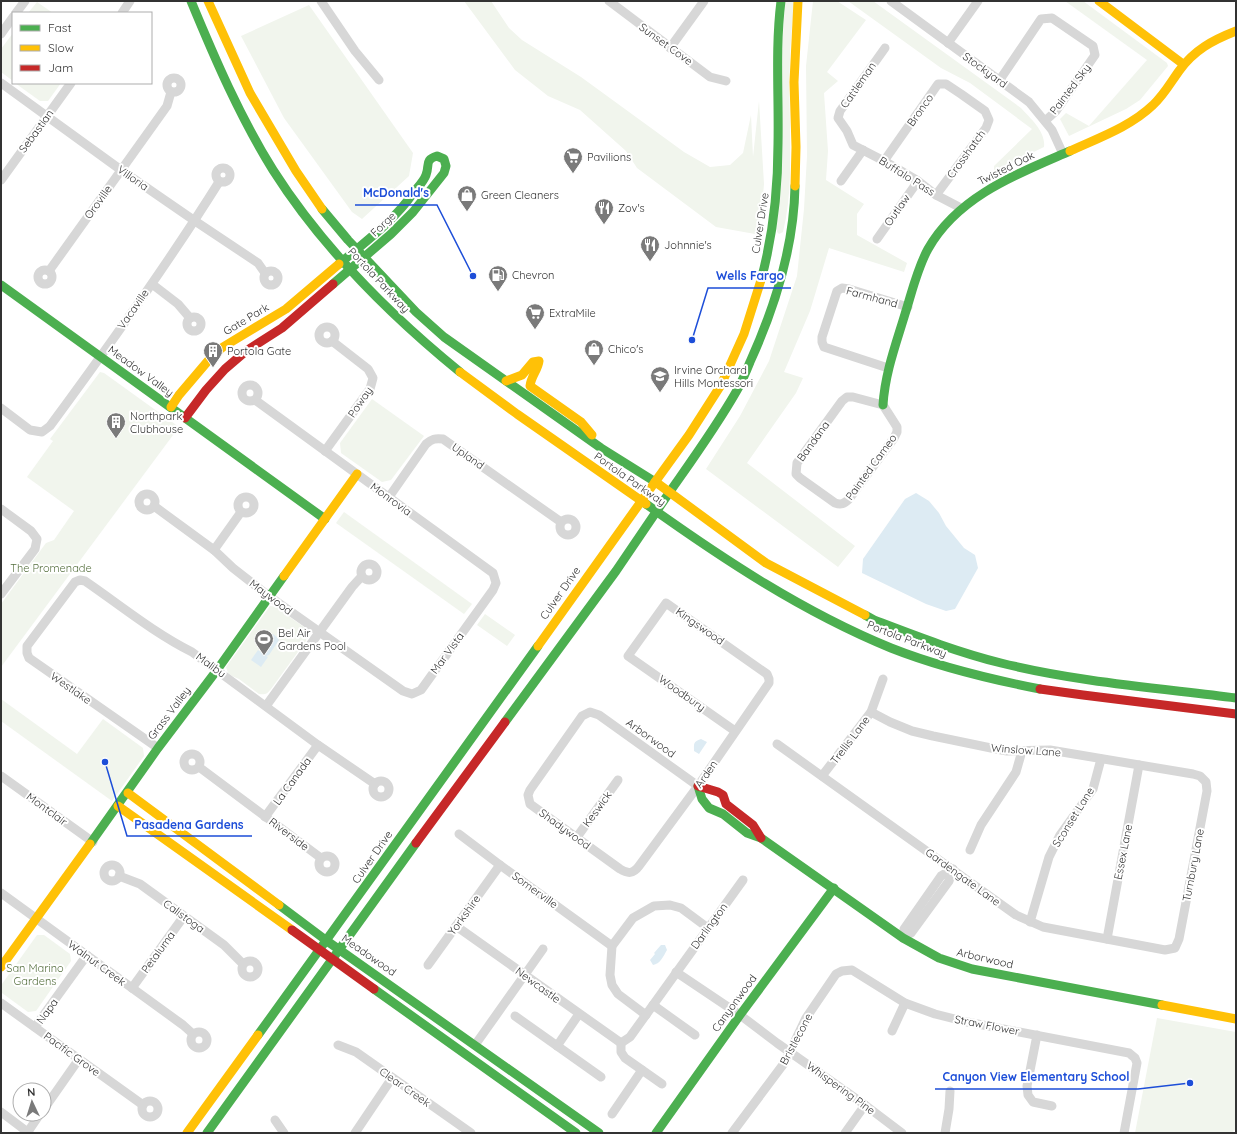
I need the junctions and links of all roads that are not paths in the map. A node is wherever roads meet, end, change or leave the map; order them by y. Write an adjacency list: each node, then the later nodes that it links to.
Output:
1 (25, 1): 13 (street)
2 (130, 1): 14 (street)
3 (191, 1): 46 (main road, Portola Parkway)
4 (208, 1): 44 (main road, Portola Parkway)
5 (320, 1): 22 (street)
6 (609, 1): 19 (street, Sunset Cove)
7 (704, 1): 19 (street)
8 (781, 1): 68 (main road, Culver Drive)
9 (798, 1): 69 (main road)
10 (978, 1): 18 (street)
11 (1099, 1): 21 (main road)
12 (895, 2): 18 (street, Stockyard)
13 (17, 12)
14 (123, 12)
15 (12, 19): 17 (street)
16 (1236, 31): 21 (main road, Twisted Oak)
17 (1, 34)
18 (948, 43): 24 (street, Stockyard)
19 (670, 48): 23 (street, Sunset Cove)
20 (884, 48): 31 (street, Cattleman)
21 (1183, 64): 33 (main road, Twisted Oak)
22 (378, 80)
23 (726, 80)
24 (999, 81): 30 (street, Stockyard); 30 (street, Painted Sky)
25 (1, 83): 29 (street, Villoria)
26 (70, 84): 29 (street, Sebastian)
27 (172, 92): 35 (street, Oroville)
28 (985, 111): 34 (street, Bronco); 40 (street, Crosshatch)
29 (47, 117): 35 (street, Villoria); 36 (street, Sebastian)
30 (1045, 121): 33 (street, Stockyard)
31 (853, 145): 32 (street, Buffalo Pass)
32 (863, 150): 34 (street, Buffalo Pass); 37 (street)
33 (1064, 154): 41 (main road, Twisted Oak)
34 (884, 161): 38 (street, Buffalo Pass)
35 (121, 170): 42 (street, Villoria); 48 (street, Oroville)
36 (1, 180)
37 (841, 181)
38 (918, 181): 40 (street, Buffalo Pass); 43 (street, Outlaw)
39 (219, 182): 42 (street, Vacaville)
40 (936, 195): 41 (street, Buffalo Pass)
41 (961, 208): 52 (main road, Twisted Oak)
42 (195, 221): 49 (street, Villoria); 50 (street, Vacaville)
43 (877, 239)
44 (356, 250): 45 (main road, Portola Parkway); 45 (main road, Forge); 46 (main road, Forge)
45 (364, 258): 47 (main road, Forge); 58 (main road, Portola Parkway)
46 (344, 260): 47 (main road, Portola Parkway); 57 (main road, Gate Park)
47 (351, 269): 59 (main road); 71 (main road, Portola Parkway)
48 (49, 271)
49 (265, 273)
50 (152, 284): 53 (street); 55 (street, Vacaville)
51 (1, 285): 55 (main road, Meadow Valley)
52 (908, 307): 56 (main road, Twisted Oak); 56 (street, Farmhand)
53 (190, 318)
54 (332, 341): 66 (street, Poway)
55 (100, 356): 62 (street, Vacaville); 63 (main road, Meadow Valley)
56 (888, 368): 61 (main road, Twisted Oak)
57 (198, 372): 59 (main road); 63 (main road, Gate Park)
58 (506, 381): 65 (main road, Portola Parkway); 65 (main road)
59 (212, 383): 64 (main road)
60 (255, 400): 66 (street, Monrovia)
61 (883, 406): 72 (street, Painted Cameo); 72 (street, Bandana)
62 (1, 408)
63 (171, 408): 64 (main road, Meadow Valley)
64 (185, 418): 77 (main road, Meadow Valley)
65 (601, 448): 68 (main road, Portola Parkway)
66 (325, 451): 67 (street, Monrovia)
67 (357, 474): 70 (street, Monrovia); 77 (main road, Grass Valley)
68 (655, 482): 69 (main road, Portola Parkway); 71 (main road, Culver Drive)
69 (669, 493): 75 (main road); 91 (main road, Portola Parkway)
70 (389, 498): 78 (street, Upland); 83 (street, Monrovia)
71 (641, 501): 75 (main road, Portola Parkway); 135 (main road, Culver Drive)
72 (840, 504)
73 (154, 506): 79 (street, Maywood)
74 (1, 509): 81 (street)
75 (656, 511): 95 (main road, Portola Parkway); 138 (main road)
76 (241, 512): 79 (street)
77 (325, 519): 82 (main road, Grass Valley)
78 (561, 522)
79 (214, 550): 82 (street, Maywood)
80 (362, 576): 85 (street)
81 (1, 594)
82 (270, 597): 85 (street, Maywood); 87 (main road, Grass Valley)
83 (479, 609): 90 (street, Mar Vista)
84 (50, 613): 87 (street, Malibu); 99 (street, Westlake)
85 (319, 632): 90 (street, Maywood); 92 (street)
86 (628, 656): 88 (street, Kingswood); 96 (street, Woodbury)
87 (217, 670): 92 (street, Malibu); 99 (main road, Grass Valley)
88 (767, 674): 96 (street, Arden)
89 (883, 679): 94 (street, Trellis Lane)
90 (412, 694)
91 (1236, 698)
92 (266, 706): 98 (street, Malibu)
93 (590, 712): 109 (street, Arborwood); 116 (street, Shadywood)
94 (871, 712): 100 (street, Winslow Lane); 105 (street, Trellis Lane)
95 (1236, 714)
96 (736, 731): 109 (street, Arden)
97 (777, 744): 105 (street, Gardengate Lane)
98 (318, 745): 108 (street, Malibu); 113 (street, La Canada)
99 (158, 748): 110 (main road, Grass Valley)
100 (1022, 751): 101 (street, Winslow Lane); 119 (street)
101 (1101, 759): 102 (street, Winslow Lane); 130 (street, Sconset Lane)
102 (1139, 765): 107 (street, Winslow Lane); 134 (street, Essex Lane)
103 (199, 767): 113 (street, Riverside)
104 (1, 776): 118 (street, Montclair)
105 (822, 776): 122 (street, Gardengate Lane)
106 (618, 780): 116 (street, Keswick)
107 (1206, 782): 137 (street, Turnbury Lane)
108 (374, 784)
109 (698, 786): 117 (main road, Arborwood); 117 (main road, Arborwood); 123 (street, Arden)
110 (128, 792): 111 (main road, Grass Valley); 112 (main road, Meadowood)
111 (118, 806): 114 (main road); 118 (main road, Grass Valley)
112 (160, 815): 114 (main road); 135 (main road, Meadowood)
113 (265, 817): 120 (street, Riverside)
114 (149, 829): 140 (main road)
115 (459, 834): 121 (street, Somerville)
116 (577, 837): 123 (street, Shadywood)
117 (761, 838): 126 (main road, Arborwood)
118 (93, 842): 129 (main road, Grass Valley)
119 (970, 850)
120 (321, 858)
121 (500, 866): 131 (street, Yorkshire); 136 (street, Somerville)
122 (953, 869): 130 (street, Gardengate Lane); 133 (street)
123 (635, 871)
124 (120, 876): 128 (street, Calistoga)
125 (743, 880): 132 (street, Darlington)
126 (834, 888): 133 (main road, Arborwood); 154 (main road, Canyonwood)
127 (1, 893): 129 (street, Walnut Creek)
128 (184, 916): 143 (street, Calistoga); 149 (street, Petaluma)
129 (36, 919): 141 (street, Walnut Creek); 145 (main road, Grass Valley)
130 (1030, 922): 134 (street, Gardengate Lane)
131 (456, 926): 144 (street, Yorkshire); 148 (street, Newcastle)
132 (708, 928): 136 (street); 147 (street, Darlington)
133 (904, 938): 157 (main road, Arborwood)
134 (1107, 939): 137 (street, Gardengate Lane)
135 (327, 941): 138 (main road, Meadowood); 140 (main road, Culver Drive)
136 (612, 946): 155 (street)
137 (1175, 948)
138 (339, 949): 142 (main road); 165 (main road, Meadowood)
139 (543, 949): 148 (street)
140 (320, 950): 142 (main road); 183 (main road, Culver Drive)
141 (87, 955): 149 (street, Walnut Creek); 158 (street, Napa)
142 (332, 959): 184 (main road); 188 (main road)
143 (243, 964)
144 (428, 965)
145 (1, 968)
146 (847, 970): 151 (street, Straw Flower); 167 (street, Bristlecone)
147 (676, 972): 152 (street, Darlington); 154 (street)
148 (525, 975): 153 (street, Newcastle); 165 (street)
149 (132, 988): 160 (street, Walnut Creek)
150 (1, 1003): 158 (street, Pacific Grove)
151 (905, 1003): 159 (street); 162 (street, Straw Flower)
152 (653, 1005): 155 (street, Darlington); 161 (street)
153 (579, 1014): 163 (street, Newcastle); 166 (street)
154 (740, 1014): 167 (street, Whispering Pine); 190 (main road, Canyonwood)
155 (646, 1015): 163 (street, Darlington)
156 (515, 1016): 166 (street)
157 (1236, 1019)
158 (35, 1027): 168 (street, Pacific Grove)
159 (892, 1031)
160 (193, 1034)
161 (695, 1034)
162 (1037, 1035): 177 (street); 195 (street, Straw Flower)
163 (621, 1043): 169 (street)
164 (338, 1045): 171 (street, Clear Creek)
165 (475, 1045): 189 (main road, Meadowood)
166 (557, 1046): 170 (street)
167 (790, 1052): 176 (street, Whispering Pine); 191 (street, Bristlecone)
168 (79, 1059): 174 (street); 175 (street, Pacific Grove)
169 (642, 1070): 172 (street); 179 (street)
170 (601, 1077)
171 (392, 1078): 186 (street); 187 (street, Clear Creek)
172 (662, 1084)
173 (950, 1091): 194 (street)
174 (52, 1098)
175 (143, 1105)
176 (865, 1105): 192 (street); 193 (street, Whispering Pine)
177 (1052, 1106)
178 (1, 1112): 182 (street)
179 (612, 1114)
180 (274, 1120): 185 (street)
181 (35, 1122): 182 (street)
182 (28, 1133)
183 (187, 1133)
184 (207, 1133)
185 (284, 1133)
186 (355, 1133)
187 (471, 1133)
188 (576, 1133)
189 (599, 1133)
190 (656, 1133)
191 (732, 1133)
192 (845, 1133)
193 (902, 1133)
194 (945, 1133)
195 (1124, 1133)

